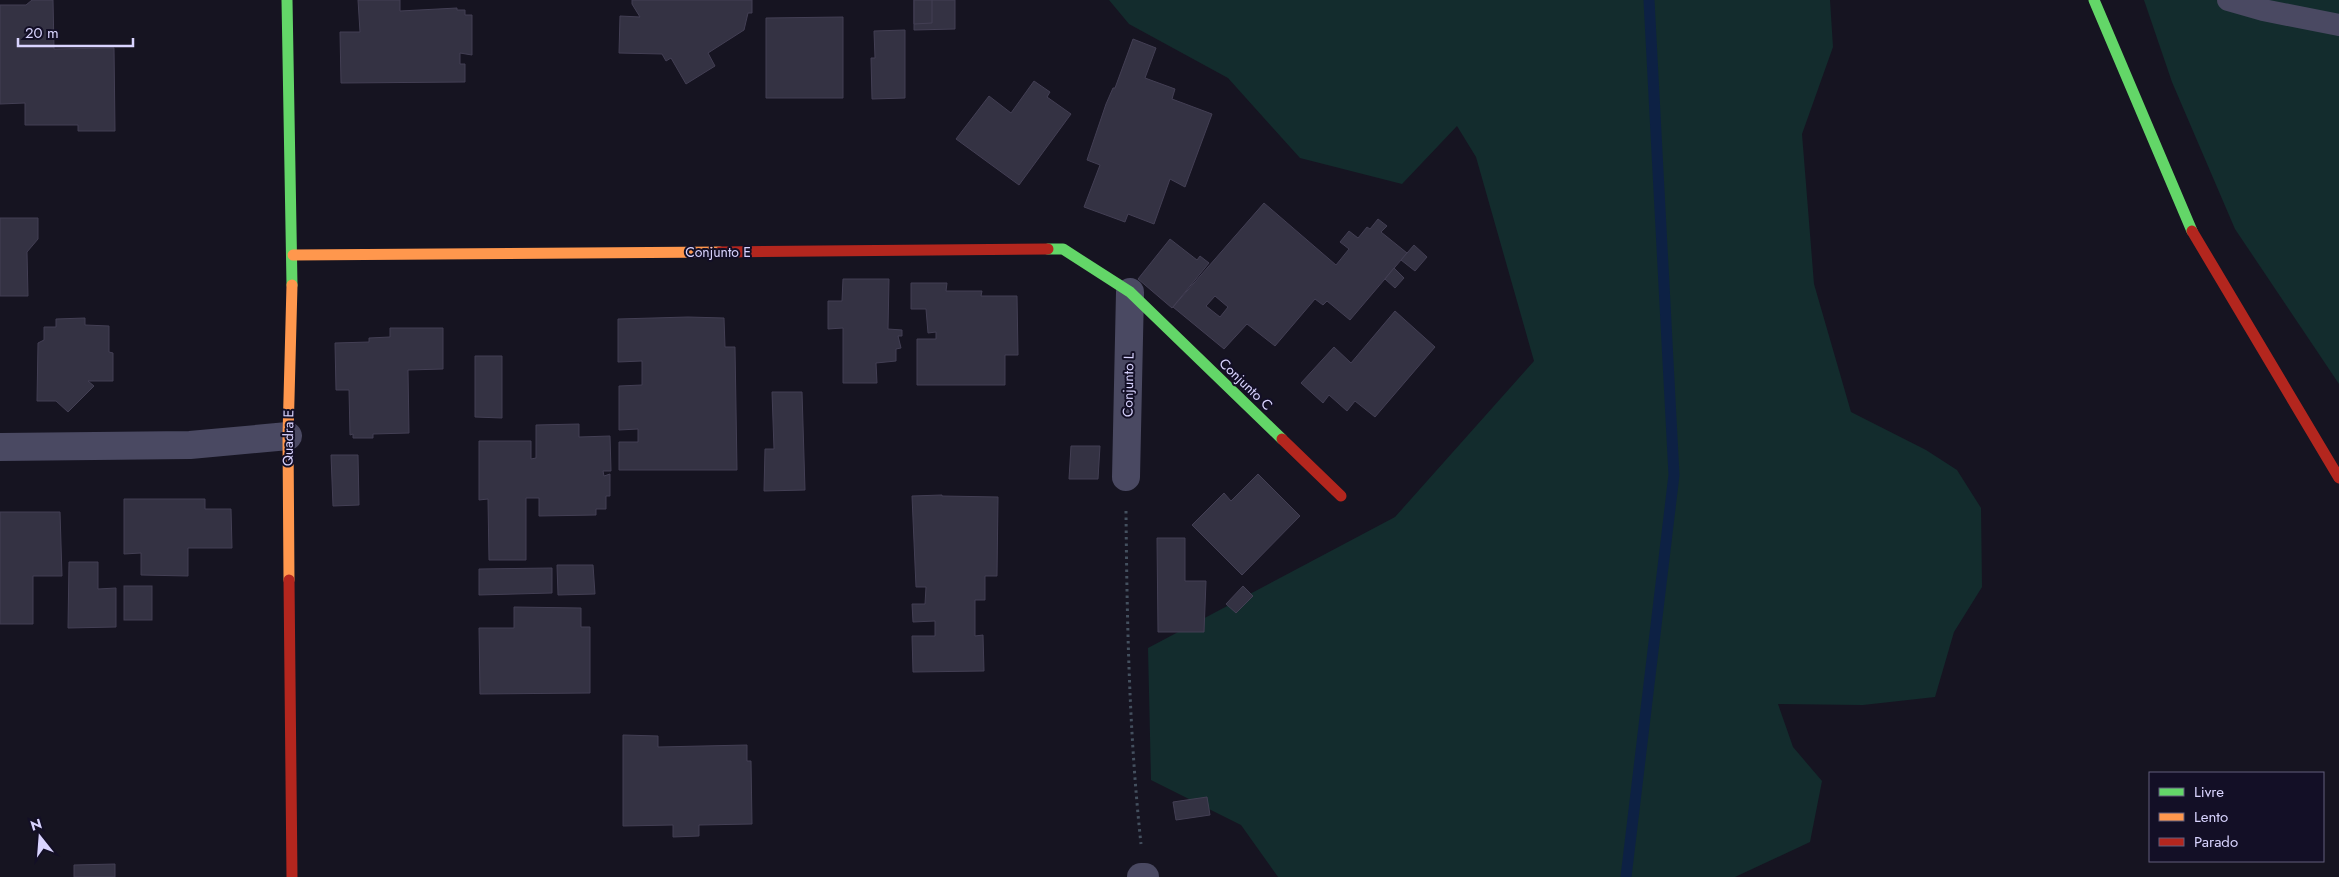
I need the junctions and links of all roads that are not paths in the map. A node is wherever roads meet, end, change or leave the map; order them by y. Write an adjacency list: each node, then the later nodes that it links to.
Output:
1 (287, 0): 5 (street, Quadra E)
2 (2094, 0): 10 (street)
3 (2228, 0): 4 (lane)
4 (2339, 25)
5 (293, 255): 6 (street, Conjunto E); 7 (street, Quadra E)
6 (1130, 292): 9 (street, Conjunto L); 11 (street, Conjunto C)
7 (288, 436): 8 (street); 12 (street, Quadra E)
8 (0, 447)
9 (1126, 478)
10 (2339, 478)
11 (1341, 496)
12 (292, 877)
13 (1141, 877): 14 (street)
14 (1145, 877)

